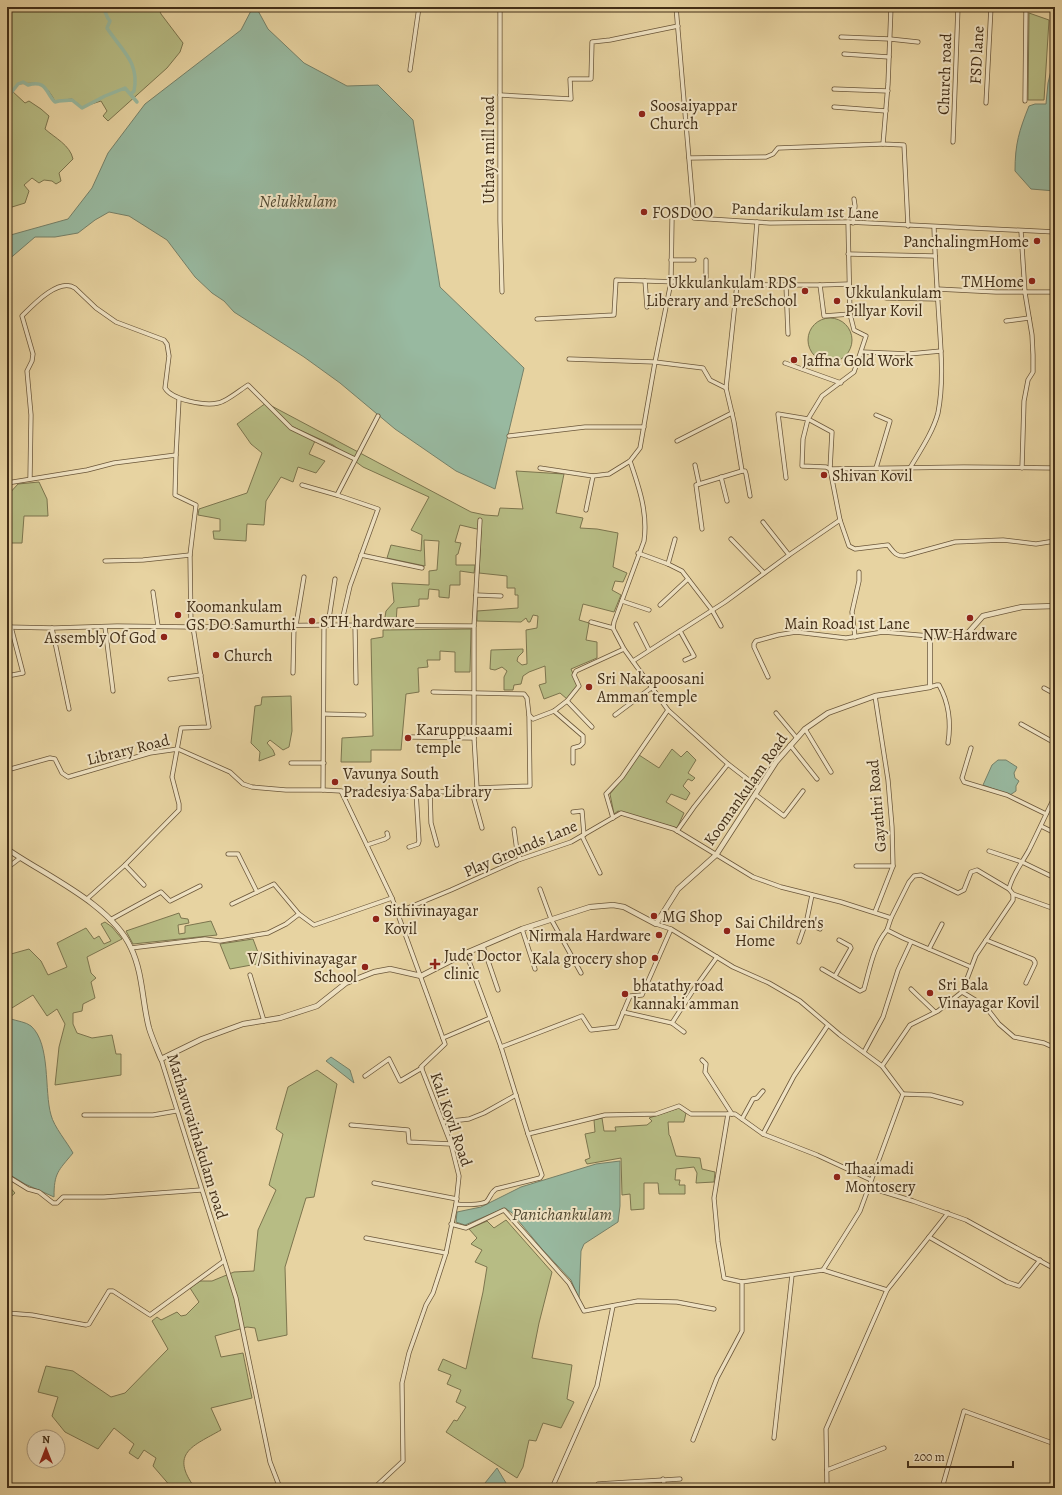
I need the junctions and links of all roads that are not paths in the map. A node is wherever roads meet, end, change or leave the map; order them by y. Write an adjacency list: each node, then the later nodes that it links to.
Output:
1 (419, 7): 14 (street)
2 (500, 7): 17 (street, Uthaya mill road)
3 (676, 7): 8 (street, Pandarikulam 1st Lane)
4 (891, 7): 10 (street)
5 (958, 7): 22 (street, Church road)
6 (990, 7): 19 (street, FSD lane)
7 (1026, 7): 18 (street)
8 (678, 26): 17 (street); 24 (street, Pandarikulam 1st Lane)
9 (841, 37): 10 (street)
10 (890, 39): 11 (street); 13 (street)
11 (918, 42)
12 (844, 54): 13 (street)
13 (889, 57): 16 (street)
14 (410, 70)
15 (834, 89): 16 (street)
16 (888, 91): 21 (street)
17 (500, 95): 49 (street, Uthaya mill road)
18 (1025, 101)
19 (986, 103)
20 (834, 107): 21 (street)
21 (886, 111): 23 (street)
22 (953, 142)
23 (883, 144): 24 (street); 30 (street)
24 (689, 158): 27 (street, Pandarikulam 1st Lane)
25 (854, 199): 29 (street)
26 (672, 219): 36 (street)
27 (757, 222): 28 (street, Pandarikulam 1st Lane); 43 (street)
28 (848, 222): 29 (street, Pandarikulam 1st Lane); 34 (street)
29 (853, 223): 30 (street, Pandarikulam 1st Lane)
30 (908, 226): 31 (street, Pandarikulam 1st Lane)
31 (934, 227): 32 (street, Pandarikulam 1st Lane); 35 (street)
32 (1021, 231): 33 (street, Pandarikulam 1st Lane); 51 (street)
33 (1055, 232)
34 (848, 254): 35 (street); 44 (street)
35 (935, 256): 47 (street)
36 (671, 260): 37 (street); 40 (street)
37 (694, 260)
38 (706, 260): 41 (street)
39 (645, 281): 40 (street); 53 (street); 56 (street)
40 (671, 282): 41 (street); 62 (street)
41 (706, 283): 42 (street)
42 (737, 284): 43 (street); 65 (street)
43 (752, 284): 45 (street)
44 (849, 284): 46 (street); 48 (street)
45 (786, 285): 46 (street); 58 (street)
46 (820, 285): 54 (street)
47 (937, 289): 51 (street); 52 (street)
48 (850, 290): 52 (street); 54 (street)
49 (502, 292)
50 (1055, 292): 51 (street)
51 (1025, 293): 55 (street)
52 (937, 299): 59 (street)
53 (647, 307)
54 (850, 314): 60 (street)
55 (1029, 318): 57 (street); 81 (street)
56 (537, 319)
57 (1006, 321)
58 (788, 334)
59 (941, 351): 60 (street); 80 (street)
60 (862, 352): 64 (street)
61 (570, 359): 62 (street)
62 (655, 362): 65 (street); 71 (street)
63 (785, 363): 64 (street)
64 (841, 383): 70 (street)
65 (726, 388): 67 (street)
66 (179, 399): 74 (street); 75 (street); 87 (street)
67 (732, 413): 73 (street); 84 (street)
68 (876, 415): 79 (street)
69 (378, 416): 75 (street)
70 (808, 419): 83 (street); 83 (street); 88 (street)
71 (644, 427): 72 (street); 76 (street)
72 (510, 436)
73 (677, 441)
74 (176, 455): 87 (street); 106 (street)
75 (354, 459): 92 (street)
76 (630, 461): 85 (street); 103 (street)
77 (695, 465): 90 (street)
78 (540, 468): 85 (street)
79 (874, 468): 80 (street); 83 (street)
80 (910, 468): 81 (street)
81 (1022, 468): 82 (street)
82 (1055, 468)
83 (830, 469): 97 (street)
84 (742, 471): 86 (street); 93 (street)
85 (593, 476): 95 (street)
86 (721, 477): 90 (street); 94 (street)
87 (30, 478): 89 (street)
88 (786, 478)
89 (7, 483)
90 (699, 484): 99 (street)
91 (302, 485): 92 (street)
92 (337, 495): 104 (street)
93 (750, 496)
94 (727, 501)
95 (586, 510)
96 (480, 520): 116 (street)
97 (840, 520): 102 (street); 105 (street)
98 (763, 522): 105 (street)
99 (702, 529)
100 (675, 539): 108 (street)
101 (731, 539): 111 (street)
102 (1055, 541)
103 (638, 553): 108 (street); 118 (street)
104 (361, 555): 109 (street); 127 (street)
105 (789, 555): 111 (street)
106 (190, 556): 107 (street); 134 (street)
107 (105, 561)
108 (668, 564): 114 (street)
109 (422, 568)
110 (860, 572): 139 (street)
111 (764, 573): 122 (street)
112 (304, 577): 125 (street)
113 (335, 579): 126 (street)
114 (688, 579): 119 (street); 122 (street)
115 (153, 592): 129 (street)
116 (476, 595): 117 (street); 130 (street)
117 (501, 596)
118 (622, 601): 121 (street); 136 (street)
119 (660, 605)
120 (1055, 606): 138 (street)
121 (649, 610)
122 (712, 610): 131 (street); 137 (street)
123 (591, 622): 136 (street)
124 (636, 624): 141 (street)
125 (295, 625): 126 (street); 134 (street); 144 (street)
126 (326, 625): 127 (street); 163 (street)
127 (341, 625): 128 (street)
128 (355, 625): 130 (street); 149 (street)
129 (158, 626): 133 (street); 134 (street)
130 (474, 626): 155 (street)
131 (721, 626)
132 (9, 627): 135 (street); 146 (street)
133 (105, 627): 135 (street); 153 (street)
134 (192, 627): 145 (street)
135 (52, 628): 159 (street)
136 (613, 628): 140 (street)
137 (680, 630): 141 (street); 142 (street)
138 (930, 636): 139 (street, Main Road 1st Lane); 150 (street)
139 (855, 637): 147 (street, Main Road 1st Lane)
140 (624, 650): 143 (street); 158 (street)
141 (649, 650): 143 (street)
142 (685, 660)
143 (633, 661): 151 (street)
144 (292, 674)
145 (201, 675): 148 (street); 177 (street)
146 (7, 676)
147 (768, 677)
148 (170, 678)
149 (356, 683)
150 (930, 687): 157 (street, Koomankulam Road); 173 (street)
151 (651, 688): 160 (street); 166 (street)
152 (1044, 688): 156 (street)
153 (113, 691)
154 (433, 692): 155 (street)
155 (475, 692): 165 (street); 172 (street)
156 (1055, 694)
157 (875, 696): 169 (street, Koomankulam Road); 217 (street, Gayathri Road)
158 (567, 700): 161 (street); 168 (street)
159 (69, 709)
160 (668, 710): 181 (street); 197 (street)
161 (554, 711): 165 (street); 180 (street)
162 (776, 713): 171 (street)
163 (324, 714): 164 (street); 179 (street)
164 (364, 715)
165 (529, 715): 185 (street)
166 (615, 715)
167 (1021, 724): 174 (street)
168 (592, 727)
169 (805, 729): 171 (street, Koomankulam Road); 183 (street)
170 (412, 737): 172 (street)
171 (796, 737): 175 (street, Koomankulam Road)
172 (474, 738): 185 (street)
173 (948, 743)
174 (1055, 744)
175 (790, 746): 184 (street); 186 (street, Koomankulam Road)
176 (971, 748): 196 (street)
177 (178, 749): 182 (street, Library Road); 187 (street, Library Road); 215 (street)
178 (291, 763): 179 (street)
179 (324, 763): 187 (street)
180 (573, 763)
181 (728, 764): 186 (street); 201 (street)
182 (7, 770)
183 (831, 772)
184 (817, 779)
185 (477, 788): 192 (street)
186 (759, 788): 193 (street, Koomankulam Road)
187 (323, 790): 188 (street, Library Road)
188 (341, 791): 190 (street, Library Road); 205 (street)
189 (803, 791): 193 (street)
190 (416, 792): 191 (street, Library Road); 207 (street)
191 (430, 792): 192 (street, Library Road); 206 (street)
192 (472, 792): 199 (street)
193 (756, 795): 211 (street, Koomankulam Road)
194 (1055, 796): 196 (street)
195 (573, 812): 204 (street)
196 (1046, 814): 198 (street)
197 (613, 818): 201 (street, Play Grounds Lane); 204 (street, Play Grounds Lane)
198 (1041, 826): 203 (street); 214 (street)
199 (482, 828)
200 (514, 829): 213 (street)
201 (677, 831): 211 (street, Play Grounds Lane)
202 (388, 833): 205 (street)
203 (1055, 833)
204 (583, 835): 213 (street, Play Grounds Lane); 219 (street)
205 (367, 845): 228 (street)
206 (437, 845)
207 (409, 847)
208 (7, 849): 212 (street, Mathavuvaithakulam road)
209 (989, 851): 214 (street)
210 (228, 854): 225 (street)
211 (716, 855): 227 (street, Play Grounds Lane); 239 (street, Koomankulam Road)
212 (20, 858): 218 (street); 229 (street, Mathavuvaithakulam road)
213 (520, 859): 232 (street, Play Grounds Lane)
214 (1022, 862): 220 (street); 224 (street)
215 (125, 865): 221 (street); 229 (street)
216 (856, 866): 217 (street)
217 (892, 866): 233 (street, Gayathri Road)
218 (7, 868)
219 (600, 874)
220 (1055, 878)
221 (144, 886)
222 (200, 886): 237 (street)
223 (540, 889): 236 (street)
224 (1009, 889): 226 (street); 235 (street)
225 (257, 892): 230 (street); 234 (street)
226 (1013, 894): 231 (street); 246 (street)
227 (812, 895): 233 (street, Play Grounds Lane); 238 (street)
228 (392, 898): 232 (street); 234 (street)
229 (87, 899): 237 (street, Mathavuvaithakulam road)
230 (232, 904)
231 (1055, 909)
232 (398, 912): 259 (street)
233 (875, 912): 235 (street, Play Grounds Lane)
234 (299, 914): 250 (street)
235 (891, 918): 244 (street)
236 (551, 919): 239 (street); 241 (street); 257 (street)
237 (110, 920): 250 (street, Mathavuvaithakulam road)
238 (806, 923): 243 (street); 247 (street)
239 (656, 924): 242 (street)
240 (942, 924): 251 (street)
241 (522, 929): 249 (street); 255 (street)
242 (671, 929): 253 (street); 265 (street)
243 (820, 929)
244 (888, 930): 248 (street); 260 (street)
245 (839, 940): 260 (street)
246 (986, 940): 254 (street); 261 (street)
247 (799, 942)
248 (911, 942): 251 (street); 275 (street)
249 (483, 946): 252 (street); 263 (street)
250 (131, 948): 276 (street, Mathavuvaithakulam road)
251 (929, 949): 254 (street)
252 (466, 953): 259 (street); 267 (street)
253 (717, 957): 269 (street); 270 (street)
254 (972, 967): 264 (street)
255 (535, 969)
256 (822, 969): 260 (street)
257 (580, 973)
258 (250, 975): 268 (street)
259 (421, 976): 268 (street); 272 (street)
260 (835, 976)
261 (1026, 983)
262 (911, 989): 266 (street)
263 (498, 990)
264 (962, 992): 266 (street); 274 (street)
265 (623, 1012): 269 (street); 273 (street)
266 (935, 1012): 278 (street)
267 (490, 1018): 272 (street); 273 (street)
268 (264, 1021): 276 (street)
269 (672, 1023): 271 (street)
270 (828, 1025): 275 (street); 292 (street)
271 (684, 1032)
272 (443, 1038): 279 (street, Kali Kovil Road)
273 (501, 1047): 283 (street)
274 (1055, 1048)
275 (864, 1052): 278 (street)
276 (160, 1059): 285 (street, Mathavuvaithakulam road)
277 (702, 1060): 286 (street)
278 (882, 1066): 282 (street)
279 (422, 1068): 280 (street); 289 (street, Kali Kovil Road)
280 (365, 1076)
281 (763, 1091): 288 (street)
282 (903, 1094): 284 (street); 295 (street)
283 (516, 1095): 289 (street); 291 (street)
284 (961, 1103)
285 (176, 1111): 287 (street); 298 (street, Mathavuvaithakulam road)
286 (730, 1114): 288 (street); 291 (street); 311 (street)
287 (84, 1115)
288 (742, 1119): 292 (street)
289 (443, 1122): 293 (street, Kali Kovil Road)
290 (351, 1125): 293 (street)
291 (528, 1134): 300 (street)
292 (763, 1134): 295 (street)
293 (451, 1144): 299 (street, Kali Kovil Road)
294 (7, 1176): 298 (street)
295 (871, 1180): 297 (street)
296 (374, 1183): 299 (street)
297 (868, 1187): 301 (street); 309 (street)
298 (201, 1190): 307 (street, Mathavuvaithakulam road)
299 (457, 1199): 300 (street, Kali Kovil Road)
300 (456, 1204): 302 (street, Kali Kovil Road)
301 (948, 1213): 303 (street); 306 (street)
302 (451, 1224): 305 (street, Kali Kovil Road); 313 (street)
303 (929, 1237): 306 (street); 312 (street)
304 (366, 1238): 305 (street)
305 (446, 1253): 324 (street, Kali Kovil Road)
306 (1040, 1260): 308 (street)
307 (224, 1261): 315 (street); 323 (street, Mathavuvaithakulam road)
308 (1055, 1269)
309 (823, 1270): 310 (street); 312 (street)
310 (792, 1275): 311 (street); 316 (street)
311 (742, 1282): 317 (street)
312 (887, 1290): 320 (street)
313 (613, 1306): 314 (street); 325 (street)
314 (714, 1309)
315 (7, 1313)
316 (774, 1438)
317 (693, 1440)
318 (1055, 1444): 329 (street)
319 (884, 1448): 320 (street)
320 (827, 1470): 328 (street)
321 (663, 1479): 322 (street); 326 (street); 327 (street)
322 (680, 1479)
323 (280, 1488)
324 (374, 1488)
325 (552, 1488)
326 (597, 1488)
327 (665, 1488)
328 (827, 1488)
329 (942, 1488)

